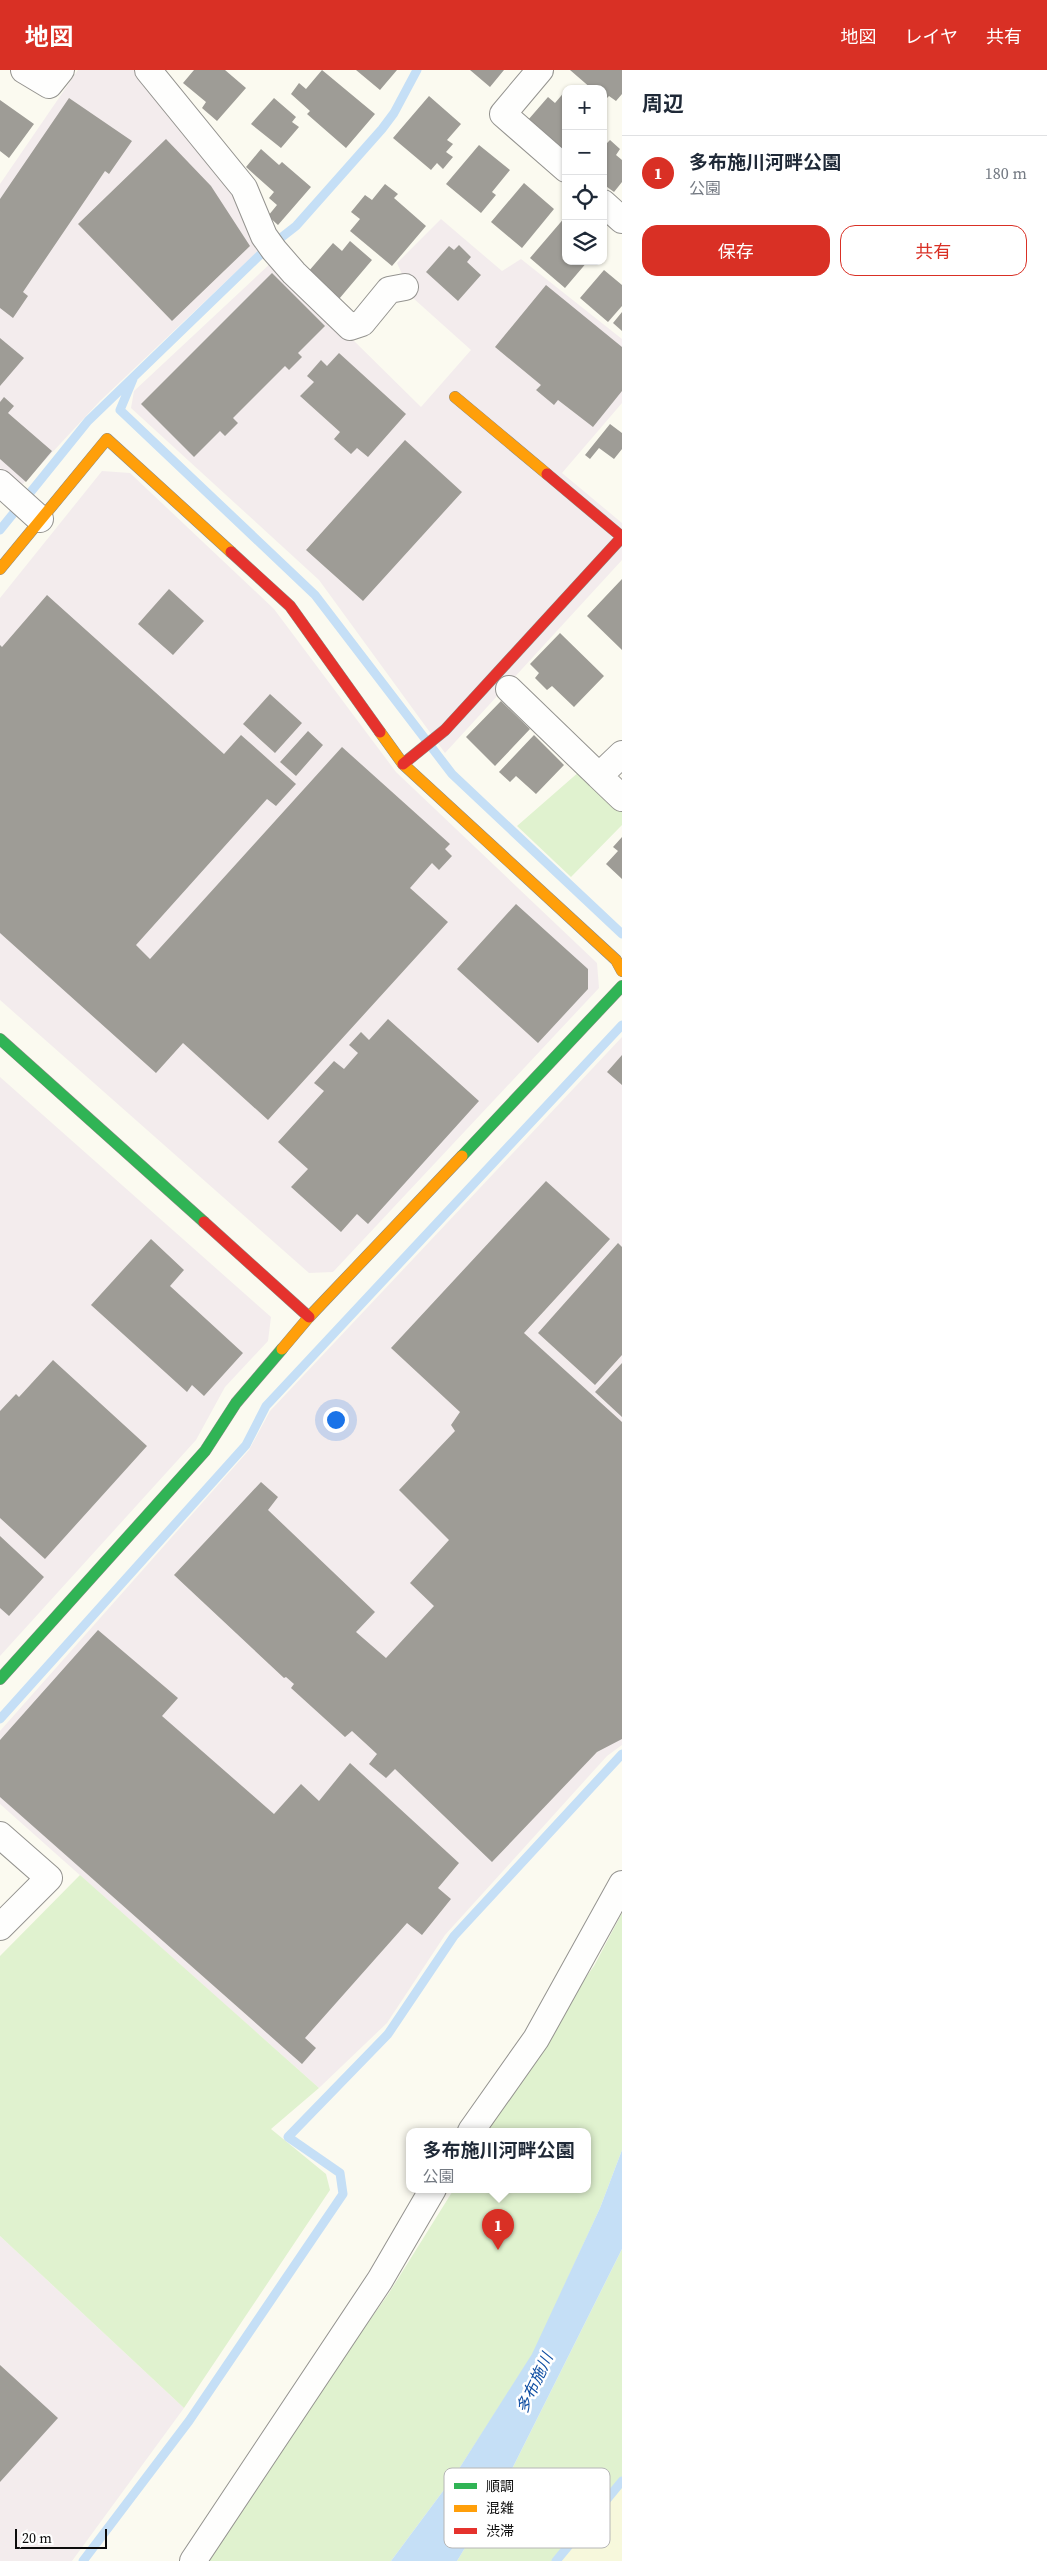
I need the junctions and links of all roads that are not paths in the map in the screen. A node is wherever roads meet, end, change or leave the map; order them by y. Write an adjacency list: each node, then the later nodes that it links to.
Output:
1 (24, 70): 2 (street)
2 (61, 70)
3 (148, 70): 8 (street)
4 (540, 70): 5 (street)
5 (562, 166)
6 (607, 207): 7 (street)
7 (622, 220)
8 (405, 287)
9 (455, 397): 15 (street)
10 (7, 489): 11 (street)
11 (36, 515): 12 (street); 15 (street)
12 (0, 569)
13 (509, 689): 16 (street)
14 (622, 754): 16 (street)
15 (403, 764): 18 (street)
16 (599, 776): 17 (street)
17 (622, 798)
18 (622, 971)
19 (622, 986): 21 (street)
20 (0, 1039): 21 (street)
21 (310, 1317): 22 (street)
22 (0, 1679)
23 (0, 1835): 25 (street)
24 (622, 1884): 26 (street)
25 (0, 1927)
26 (473, 2128)
27 (431, 2193): 28 (street)
28 (193, 2561)

